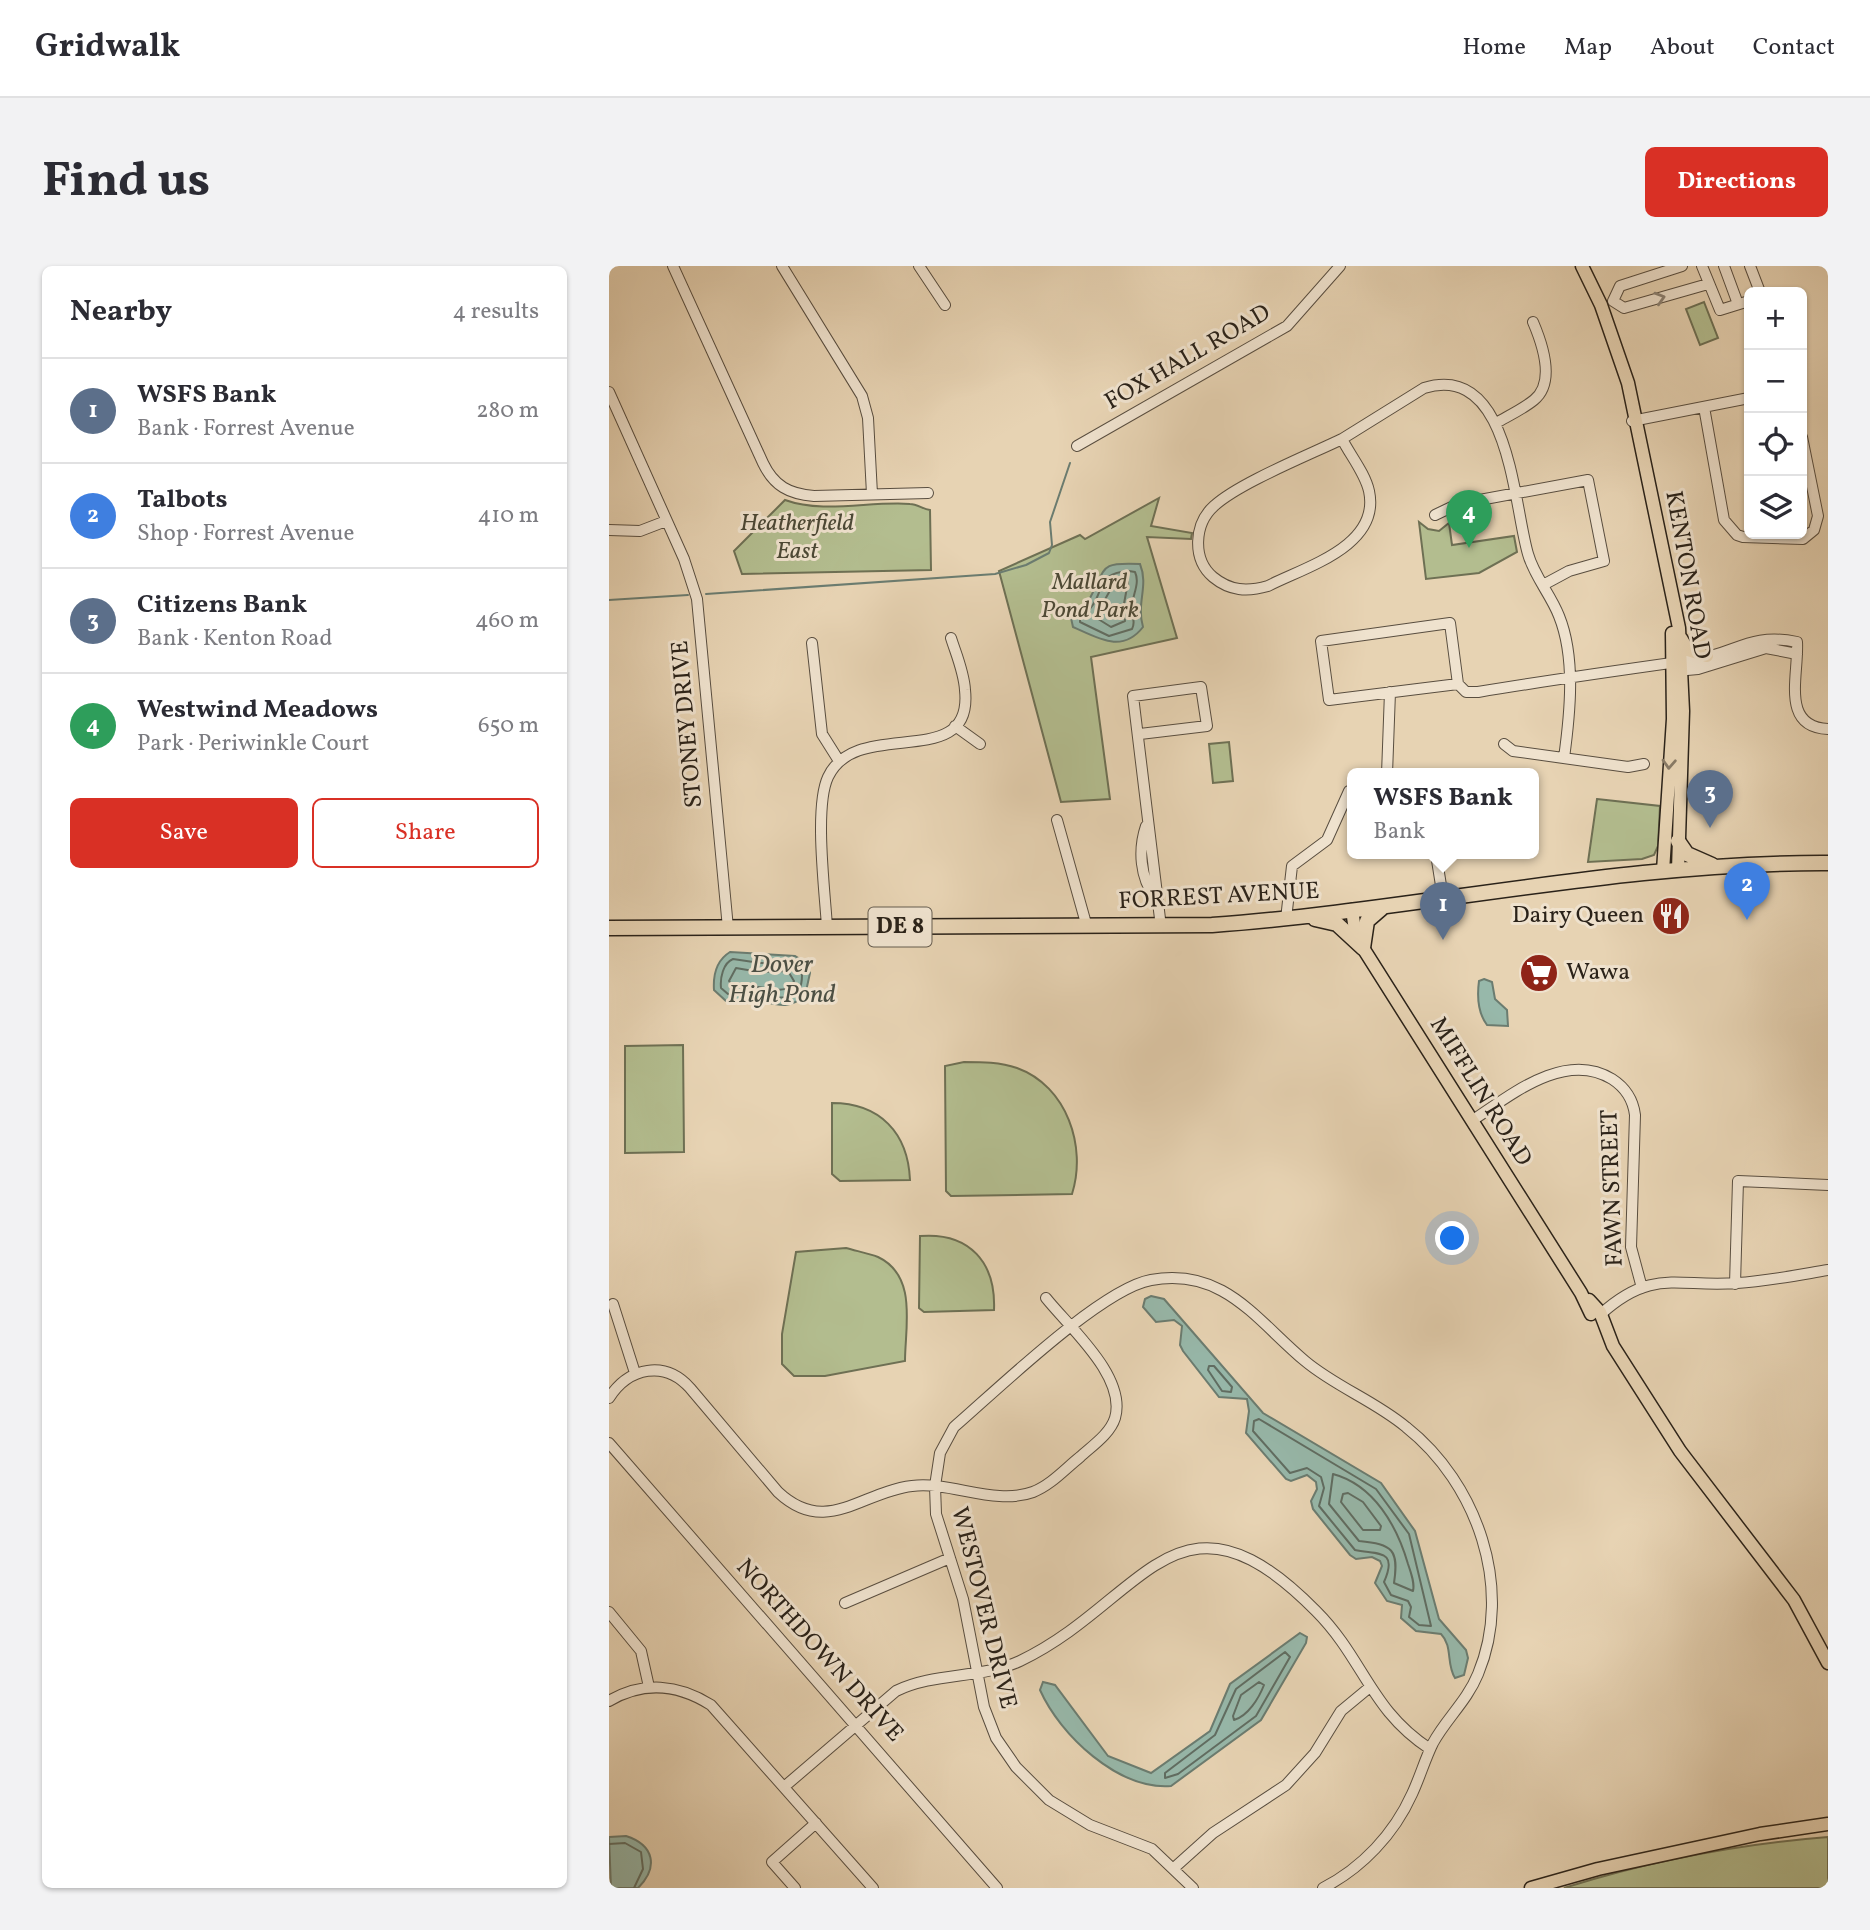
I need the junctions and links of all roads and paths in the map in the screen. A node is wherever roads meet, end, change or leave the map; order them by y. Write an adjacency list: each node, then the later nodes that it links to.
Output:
1 (673, 266): 27 (street)
2 (782, 266): 27 (street)
3 (1340, 266): 24 (street, FOX HALL ROAD)
4 (1582, 266): 13 (main road, KENTON ROAD)
5 (1682, 266): 13 (street)
6 (1702, 266): 10 (street)
7 (1724, 266): 14 (street)
8 (1749, 266): 11 (street)
9 (924, 268): 15 (street)
10 (1708, 284): 13 (street, one-way to 10); 14 (street)
11 (1757, 287)
12 (1744, 302): 14 (street)
13 (1607, 303): 21 (main road, KENTON ROAD)
14 (1738, 304)
15 (945, 305)
16 (1533, 322): 22 (street)
17 (609, 392): 19 (street, STONEY DRIVE)
18 (1744, 399): 20 (street)
19 (612, 407): 30 (street, STONEY DRIVE)
20 (1704, 407): 21 (street); 25 (street)
21 (1635, 420): 33 (main road, KENTON ROAD); 38 (main road, KENTON ROAD)
22 (1496, 423): 23 (street); 28 (street)
23 (1342, 439): 23 (street)
24 (1077, 446)
25 (1807, 462)
26 (927, 493): 27 (street)
27 (872, 494)
28 (1515, 495): 29 (street); 32 (street); 32 (street)
29 (1435, 515)
30 (667, 521): 31 (street); 67 (street, STONEY DRIVE)
31 (609, 530)
32 (1543, 584): 39 (street)
33 (1679, 628): 37 (main road); 38 (main road, KENTON ROAD)
34 (951, 638): 42 (street)
35 (812, 643): 48 (street)
36 (1797, 653): 37 (street); 38 (street); 43 (street)
37 (1707, 656): 38 (street)
38 (1678, 665): 39 (street); 53 (main road, KENTON ROAD); 58 (main road, KENTON ROAD, one-way to 58)
39 (1570, 677): 40 (street); 47 (street)
40 (1458, 684): 41 (street); 41 (street)
41 (1390, 692): 50 (street)
42 (955, 726): 45 (street); 48 (street)
43 (1828, 729)
44 (1140, 734): 44 (street); 65 (street)
45 (980, 744)
46 (1504, 744): 47 (street)
47 (1564, 758): 49 (street)
48 (839, 761): 63 (street)
49 (1644, 764)
50 (1387, 768)
51 (1347, 795): 62 (street)
52 (1057, 820): 64 (street)
53 (1678, 841): 56 (highway); 57 (main road, KENTON ROAD)
54 (1437, 859): 59 (street)
55 (1828, 863): 56 (highway, FORREST AVENUE / DE 8)
56 (1717, 866): 57 (highway, FORREST AVENUE / DE 8)
57 (1678, 870): 58 (highway, FORREST AVENUE / DE 8)
58 (1663, 871): 59 (highway, FORREST AVENUE / DE 8)
59 (1443, 898): 60 (highway, FORREST AVENUE / DE 8)
60 (1387, 905): 61 (highway, FORREST AVENUE / DE 8); 68 (highway)
61 (1352, 910): 62 (highway, FORREST AVENUE / DE 8); 68 (main road, MIFFLIN ROAD)
62 (1293, 918): 65 (highway, FORREST AVENUE / DE 8); 68 (highway)
63 (827, 927): 64 (highway, FORREST AVENUE / DE 8); 67 (highway, FORREST AVENUE / DE 8)
64 (1087, 927): 65 (highway, FORREST AVENUE / DE 8)
65 (1161, 927)
66 (609, 928): 67 (highway, FORREST AVENUE / DE 8)
67 (728, 928)
68 (1363, 948): 69 (main road, MIFFLIN ROAD)
69 (1473, 1120): 73 (street, FAWN STREET); 76 (main road, MIFFLIN ROAD)
70 (1828, 1185): 72 (street)
71 (1828, 1270): 72 (street)
72 (1735, 1284): 73 (street)
73 (1641, 1288): 76 (street)
74 (1045, 1298): 77 (street)
75 (613, 1304): 78 (street)
76 (1599, 1313): 85 (main road, MIFFLIN ROAD)
77 (1071, 1329): 81 (street, WESTOVER DRIVE); 81 (street); 91 (street, WESTOVER DRIVE)
78 (635, 1373): 79 (street); 81 (street)
79 (609, 1398)
80 (609, 1443): 90 (street, NORTHDOWN DRIVE)
81 (935, 1486): 82 (street, WESTOVER DRIVE)
82 (950, 1559): 83 (street); 86 (street, WESTOVER DRIVE)
83 (845, 1603)
84 (609, 1612): 87 (street)
85 (1828, 1662)
86 (976, 1673): 88 (street); 90 (street); 95 (street, WESTOVER DRIVE)
87 (649, 1687): 89 (street); 92 (street)
88 (1370, 1688): 91 (street); 95 (street)
89 (609, 1701)
90 (856, 1724): 92 (street); 98 (street, NORTHDOWN DRIVE)
91 (1430, 1748): 100 (street, WESTOVER DRIVE)
92 (784, 1787): 93 (street)
93 (816, 1823): 96 (street); 97 (street)
94 (1828, 1824): 101 (main road)
95 (1174, 1868): 99 (street, WESTOVER DRIVE)
96 (868, 1886)
97 (795, 1888)
98 (997, 1888)
99 (1193, 1888)
100 (1322, 1888)
101 (1531, 1888)

